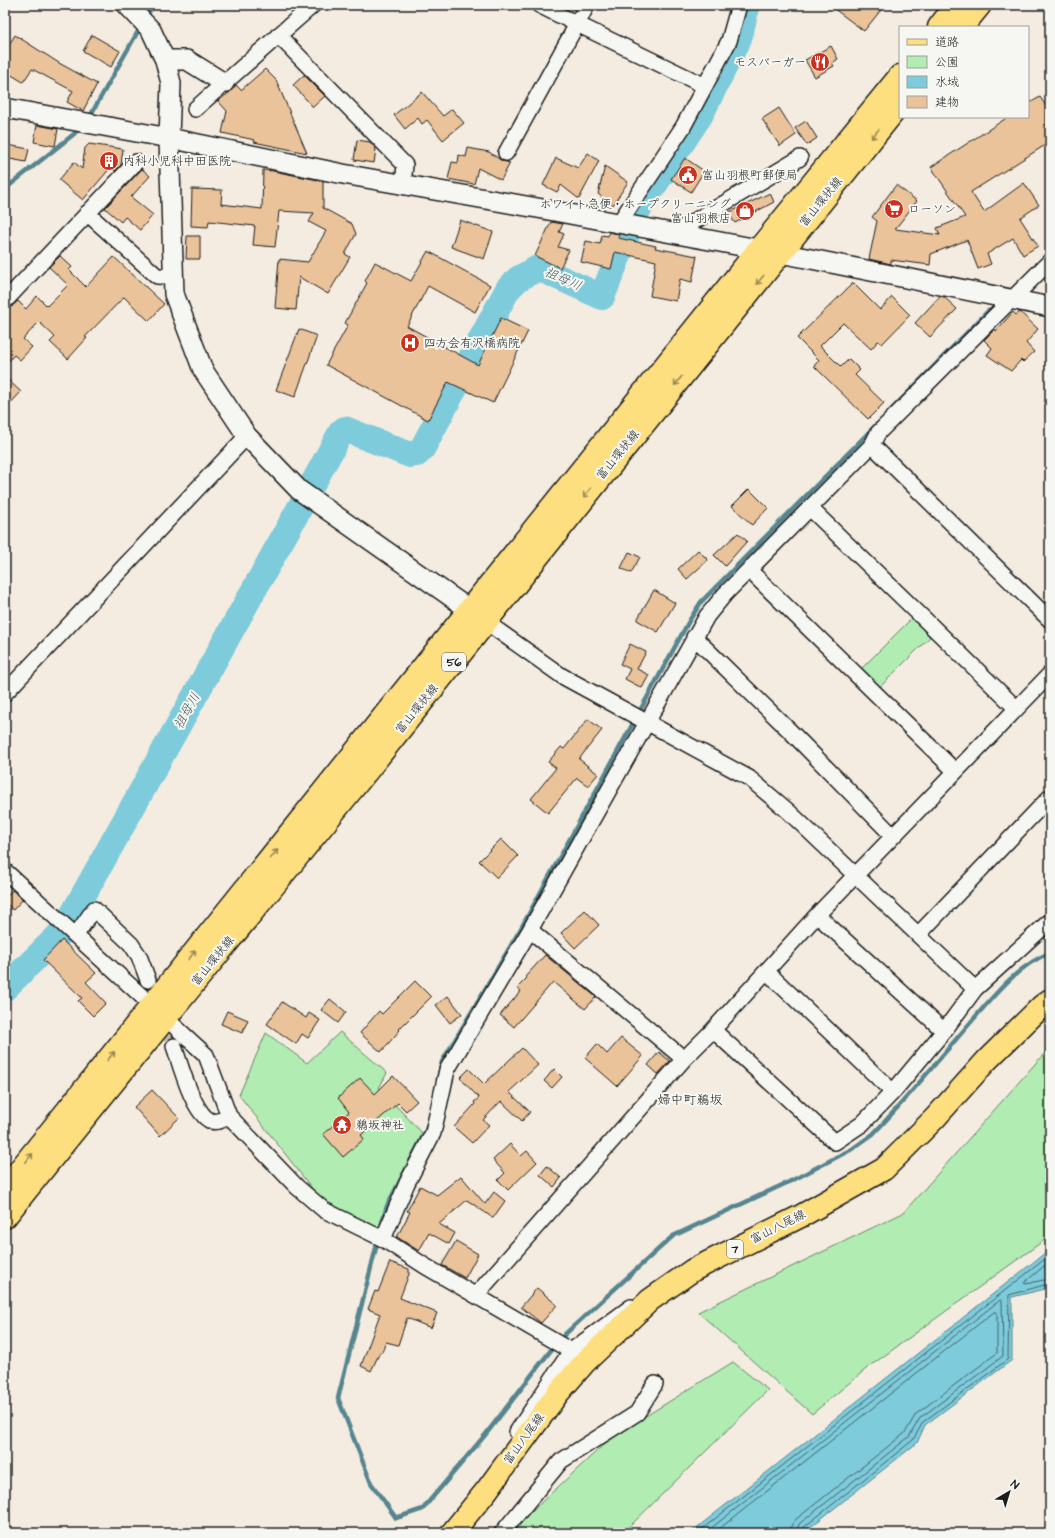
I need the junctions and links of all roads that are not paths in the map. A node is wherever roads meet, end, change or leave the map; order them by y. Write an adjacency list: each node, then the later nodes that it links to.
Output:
1 (127, 5): 12 (street)
2 (313, 5): 11 (street)
3 (539, 5): 8 (street)
4 (587, 5): 8 (street)
5 (739, 5): 15 (street)
6 (956, 5): 9 (main road)
7 (980, 5): 10 (main road)
8 (577, 24): 15 (street); 20 (street)
9 (940, 26)
10 (963, 26)
11 (278, 35): 14 (street); 23 (street)
12 (165, 60): 14 (street); 19 (street)
13 (899, 77): 27 (main road, 富山環状線 / 56)
14 (224, 83): 18 (street)
15 (705, 86): 25 (street)
16 (899, 105): 28 (main road, 富山環状線 / 56, one-way to 28)
17 (5, 108): 19 (street)
18 (195, 108)
19 (169, 138): 23 (street); 30 (street)
20 (506, 154)
21 (800, 158): 26 (street)
22 (136, 162): 24 (street)
23 (403, 184): 25 (street)
24 (87, 213): 30 (street); 32 (street)
25 (619, 223): 26 (street)
26 (673, 234): 27 (street)
27 (758, 250): 28 (street); 38 (main road, 富山環状線 / 56)
28 (780, 254): 31 (street); 38 (main road, 富山環状線 / 56, one-way to 38)
29 (1050, 261): 31 (street)
30 (173, 276): 34 (street)
31 (1010, 299): 33 (street); 35 (street)
32 (5, 301)
33 (1050, 307)
34 (247, 436): 38 (street); 42 (street)
35 (872, 445): 36 (street); 39 (street)
36 (810, 508): 37 (street); 43 (street)
37 (749, 570): 40 (street); 45 (street)
38 (478, 616): 44 (street); 59 (main road, 富山環状線 / 56)
39 (1050, 620)
40 (694, 637): 44 (street); 47 (street)
41 (1050, 674): 43 (street)
42 (5, 693)
43 (1016, 708): 45 (street)
44 (647, 723): 49 (street); 52 (street)
45 (955, 771): 47 (street)
46 (1050, 797): 54 (street)
47 (893, 836): 49 (street)
48 (5, 871): 53 (street)
49 (855, 876): 50 (street); 54 (street)
50 (817, 915): 55 (street); 61 (street)
51 (1050, 922): 57 (street)
52 (530, 930): 63 (street); 68 (street)
53 (76, 935): 56 (street); 59 (street)
54 (918, 936): 57 (street)
55 (766, 972): 60 (street); 64 (street)
56 (148, 980)
57 (975, 989): 61 (street)
58 (1050, 1000): 69 (main road, 富山八尾線 / 7)
59 (159, 1012): 65 (street); 66 (main road, 富山環状線 / 56, one-way to 59); 67 (main road, 富山環状線 / 56)
60 (713, 1030): 63 (street); 64 (street)
61 (944, 1031): 64 (street)
62 (174, 1046): 65 (street)
63 (684, 1059): 70 (street)
64 (893, 1092)
65 (229, 1116): 68 (street)
66 (5, 1188)
67 (5, 1217)
68 (380, 1237): 70 (street)
69 (692, 1270): 71 (street); 73 (main road, 富山八尾線 / 7)
70 (476, 1295): 71 (street)
71 (572, 1351): 73 (street)
72 (655, 1384): 75 (street)
73 (487, 1490): 74 (main road, 富山八尾線 / 7)
74 (452, 1533)
75 (502, 1533)

